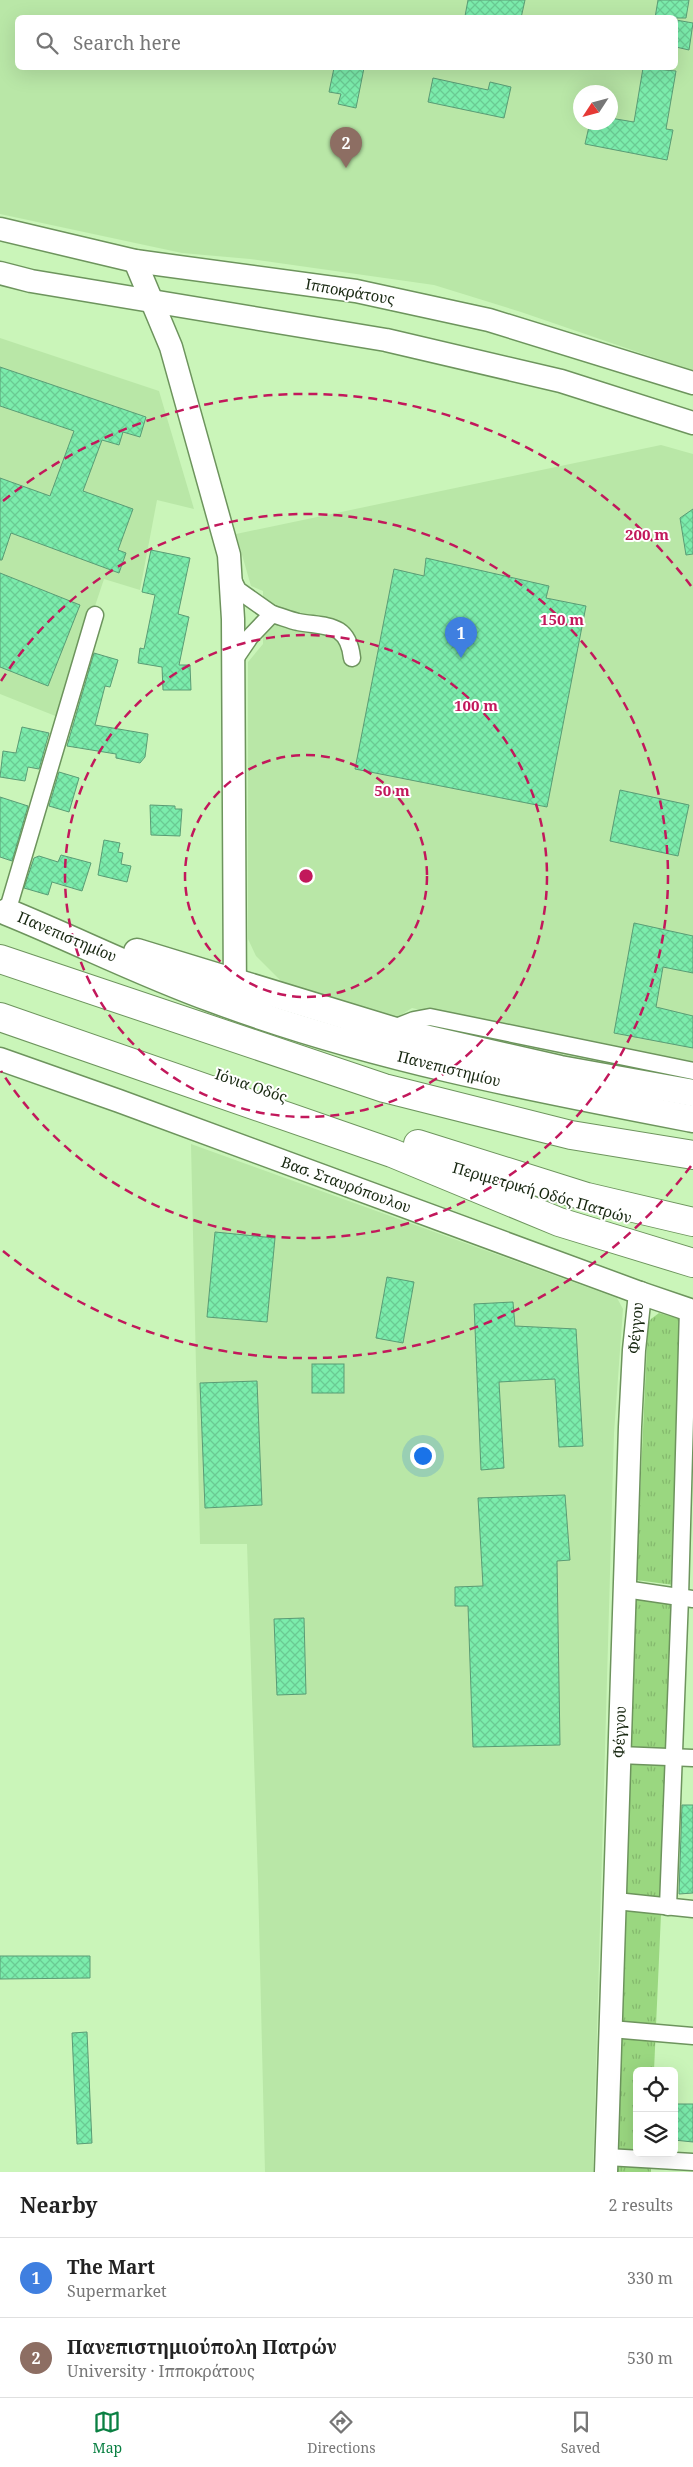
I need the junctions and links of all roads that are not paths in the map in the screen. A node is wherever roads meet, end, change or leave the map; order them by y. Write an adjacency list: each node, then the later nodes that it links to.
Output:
1 (0, 229): 2 (street, Ιπποκράτους)
2 (135, 260): 4 (street); 5 (street, Ιπποκράτους)
3 (0, 273): 4 (street)
4 (153, 302): 6 (street); 7 (street)
5 (693, 383)
6 (693, 424)
7 (232, 576): 8 (street); 11 (street)
8 (272, 614): 10 (street); 11 (street)
9 (95, 615): 12 (street)
10 (352, 658)
11 (233, 662): 14 (street)
12 (4, 911): 14 (main road, Πανεπιστημίου)
13 (0, 959): 23 (highway)
14 (235, 995): 17 (main road, Πανεπιστημίου); 21 (main road, Πανεπιστημίου)
15 (0, 1001): 24 (highway, Ιόνια Οδός)
16 (0, 1017): 22 (highway, Ιόνια Οδός)
17 (390, 1029): 19 (street); 20 (main road, Πανεπιστημίου)
18 (0, 1059): 28 (street, Βασ. Σταυρόπουλου)
19 (693, 1071)
20 (693, 1092)
21 (693, 1120)
22 (392, 1153): 26 (highway, Περιμετρική Οδός Πατρών); 27 (highway)
23 (693, 1155)
24 (503, 1171): 25 (highway, Περιμετρική Οδός Πατρών)
25 (693, 1222)
26 (693, 1234)
27 (693, 1263)
28 (640, 1293): 29 (street, Βασ. Σταυρόπουλου); 30 (street, Φέγγου)
29 (691, 1310): 31 (street)
30 (625, 1589): 31 (street); 32 (street, Φέγγου)
31 (687, 1598): 33 (street)
32 (619, 1755): 33 (street); 35 (street, Φέγγου)
33 (673, 1757): 34 (street); 36 (street)
34 (693, 1758)
35 (616, 1901): 36 (street); 38 (street, Φέγγου)
36 (668, 1906): 37 (street)
37 (693, 1909)
38 (611, 2029): 39 (street); 41 (street, Φέγγου)
39 (693, 2036)
40 (693, 2162): 41 (street)
41 (606, 2165)

